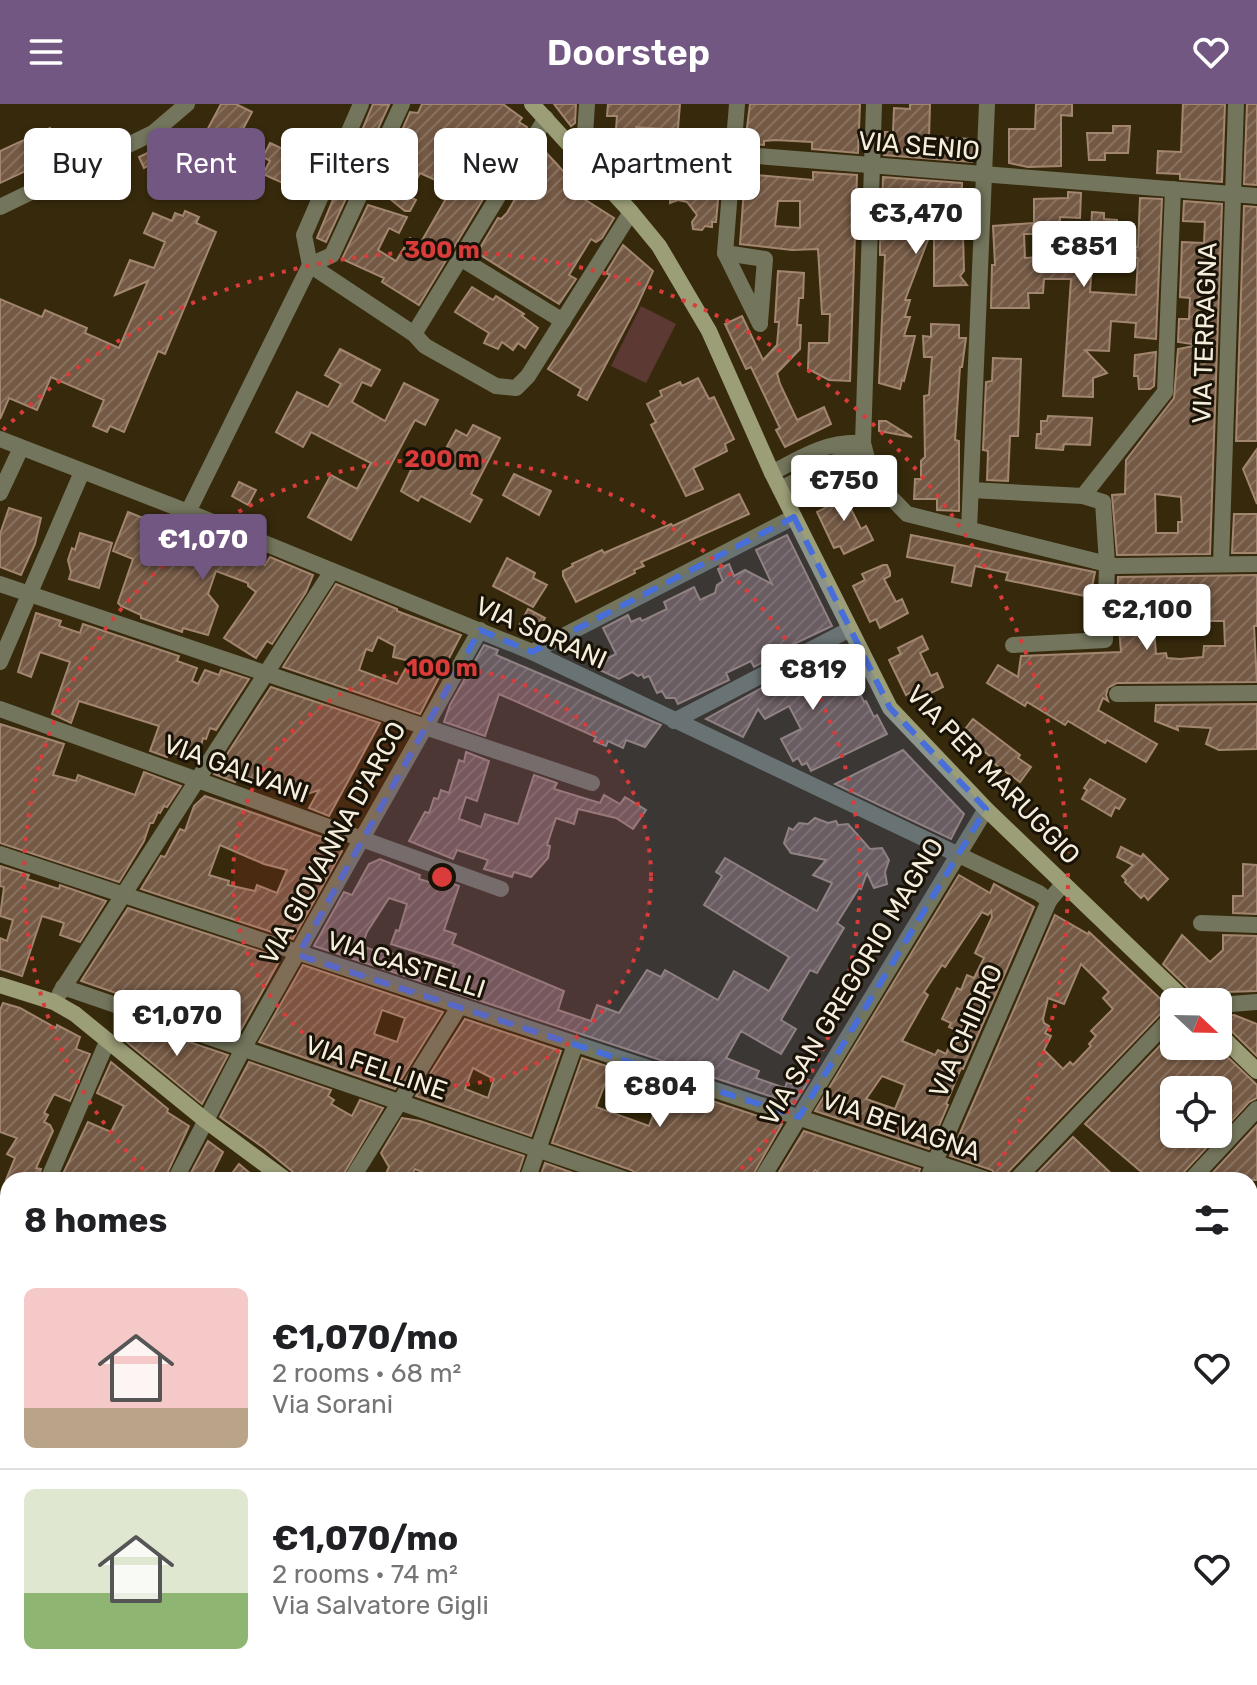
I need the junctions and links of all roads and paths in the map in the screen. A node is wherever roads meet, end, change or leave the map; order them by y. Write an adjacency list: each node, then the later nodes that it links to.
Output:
1 (187, 104): 22 (street)
2 (361, 104): 26 (street)
3 (402, 104): 26 (street)
4 (532, 104): 10 (street, VIA PER MARUGGIO)
5 (587, 104): 11 (street)
6 (737, 104): 12 (street)
7 (874, 104): 15 (street)
8 (987, 104): 16 (street)
9 (1236, 104): 18 (street, VIA TERRAGNA)
10 (546, 118): 13 (street, VIA PER MARUGGIO); 25 (street)
11 (585, 128)
12 (735, 128)
13 (563, 137)
14 (760, 156): 15 (street, VIA SENIO)
15 (870, 165): 16 (street, VIA SENIO); 30 (street)
16 (982, 176): 17 (street, VIA SENIO); 35 (street)
17 (1173, 189): 18 (street, VIA SENIO); 37 (street)
18 (1233, 194): 19 (street, VIA SENIO); 42 (street, VIA TERRAGNA)
19 (1257, 196)
20 (620, 200): 23 (street, VIA PER MARUGGIO)
21 (729, 200): 24 (street)
22 (0, 207)
23 (631, 212): 27 (street); 33 (street, VIA PER MARUGGIO)
24 (725, 253)
25 (460, 258): 27 (street); 28 (street)
26 (310, 265): 28 (street); 38 (street)
27 (563, 321): 28 (street)
28 (414, 334)
29 (0, 439): 31 (street, VIA SORANI)
30 (863, 443): 33 (street); 34 (street); 40 (street)
31 (21, 448): 32 (street, VIA SORANI); 36 (street)
32 (82, 472): 38 (street, VIA SORANI); 46 (street)
33 (772, 473): 34 (street, VIA PER MARUGGIO)
34 (780, 489): 39 (street, VIA PER MARUGGIO)
35 (971, 490): 37 (street); 40 (street)
36 (0, 493)
37 (1083, 496): 41 (street)
38 (188, 512): 44 (street, VIA SORANI)
39 (794, 517): 47 (street, VIA PER MARUGGIO); 50 (street)
40 (969, 530): 41 (street)
41 (1107, 564): 42 (street); 49 (street)
42 (1221, 564): 43 (street)
43 (1257, 564)
44 (332, 571): 48 (street, VIA SORANI); 52 (street)
45 (0, 584): 46 (street)
46 (31, 595): 51 (street); 52 (street)
47 (850, 629): 56 (street); 60 (street, VIA PER MARUGGIO)
48 (480, 630): 50 (street, VIA SORANI); 57 (street, VIA GIOVANNA D'ARCO)
49 (1013, 645)
50 (532, 652): 56 (street, VIA SORANI)
51 (0, 662)
52 (266, 674): 57 (street); 58 (street)
53 (1257, 693): 54 (street)
54 (1117, 694)
55 (0, 709): 58 (street, VIA GALVANI)
56 (674, 721): 63 (street, VIA SORANI)
57 (426, 726): 59 (street); 61 (street, VIA GIOVANNA D'ARCO)
58 (197, 780): 61 (street, VIA GALVANI); 66 (street)
59 (592, 783)
60 (986, 809): 63 (street, VIA SAN GREGORIO MAGNO); 64 (street, VIA PER MARUGGIO)
61 (362, 840): 65 (street, VIA GALVANI); 70 (street, VIA GIOVANNA D'ARCO)
62 (0, 854): 66 (street, VIA CASTELLI)
63 (956, 855): 67 (street, VIA SORANI); 88 (street, VIA SAN GREGORIO MAGNO)
64 (1063, 884): 67 (street, VIA CHIDRO); 73 (street, VIA PER MARUGGIO)
65 (501, 889)
66 (123, 896): 70 (street, VIA CASTELLI); 72 (street)
67 (1049, 901): 91 (street, VIA CHIDRO)
68 (1201, 923): 69 (street)
69 (1257, 925)
70 (298, 955): 78 (street, VIA CASTELLI); 83 (street, VIA GIOVANNA D'ARCO)
71 (0, 985): 74 (street)
72 (63, 987): 74 (street); 83 (street, VIA FELLINE)
73 (1172, 988)
74 (54, 1002): 81 (street)
75 (1257, 1002): 77 (street)
76 (1232, 1004): 77 (street)
77 (1237, 1004): 79 (street)
78 (459, 1007): 82 (street, VIA CASTELLI); 86 (street)
79 (1257, 1015)
80 (1160, 1030): 101 (street)
81 (107, 1042): 89 (street); 92 (street)
82 (575, 1045): 88 (street, VIA CASTELLI); 90 (street)
83 (244, 1047): 86 (street, VIA FELLINE); 89 (street, VIA GIOVANNA D'ARCO)
84 (1232, 1047): 85 (street)
85 (1257, 1071)
86 (400, 1102): 90 (street, VIA FELLINE); 95 (street)
87 (1257, 1109): 102 (street)
88 (799, 1117): 91 (street, VIA BEVAGNA); 98 (street, VIA SAN GREGORIO MAGNO)
89 (205, 1120): 93 (street, VIA GIOVANNA D'ARCO); 94 (street)
90 (538, 1149): 96 (street); 97 (street, VIA FELLINE)
91 (935, 1162): 99 (street, VIA CHIDRO); 100 (street, VIA BEVAGNA)
92 (51, 1172)
93 (179, 1172)
94 (274, 1172)
95 (356, 1172)
96 (530, 1172)
97 (604, 1172)
98 (766, 1172)
99 (931, 1172)
100 (964, 1172)
101 (1024, 1172)
102 (1198, 1172)

